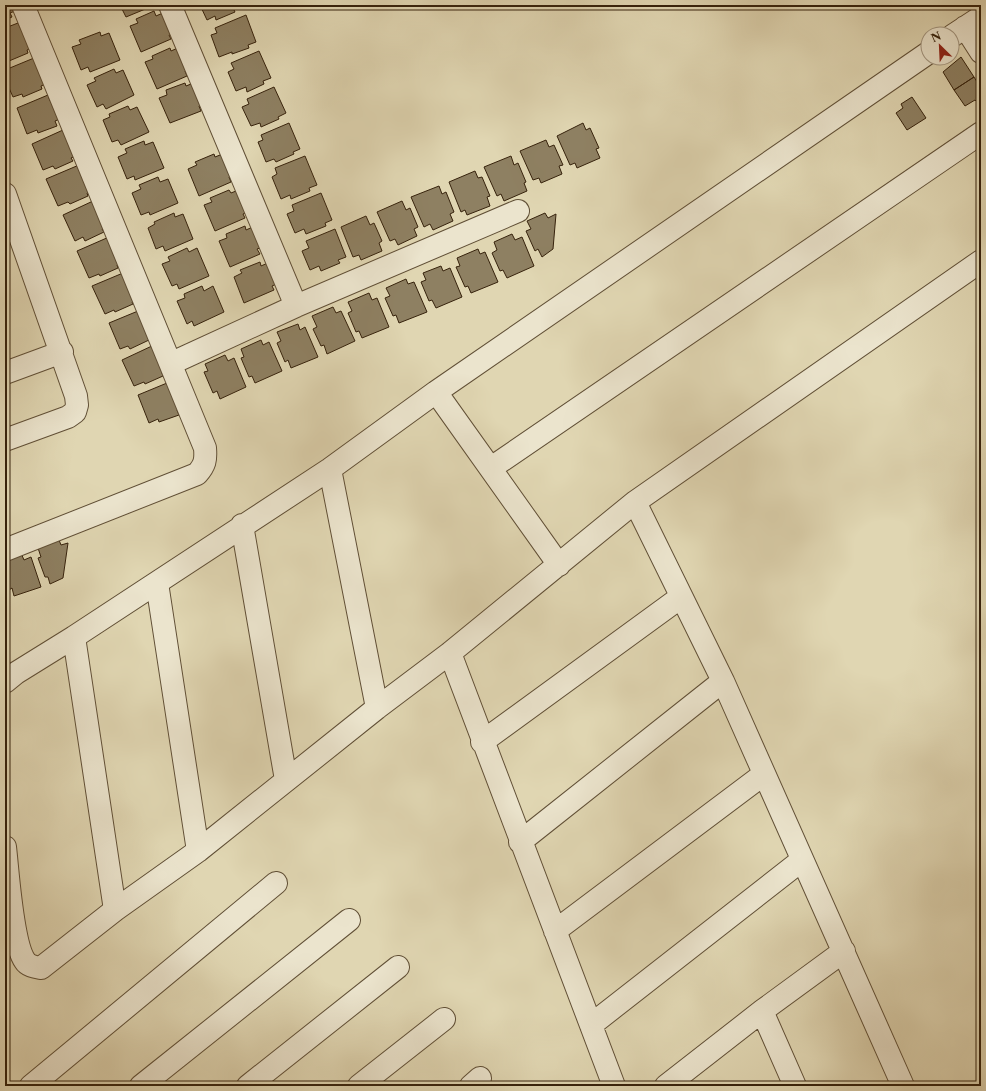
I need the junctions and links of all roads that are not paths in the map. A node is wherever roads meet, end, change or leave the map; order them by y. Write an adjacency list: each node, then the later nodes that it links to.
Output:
1 (23, 5): 12 (street)
2 (170, 5): 10 (street)
3 (966, 27): 4 (street)
4 (981, 52)
5 (920, 59): 14 (street)
6 (981, 133): 17 (street)
7 (5, 194): 11 (street)
8 (518, 211): 10 (street)
9 (981, 261): 18 (street)
10 (296, 306): 12 (street)
11 (62, 352): 13 (street); 15 (street)
12 (172, 363): 20 (street)
13 (5, 373)
14 (436, 392): 16 (street); 17 (street)
15 (5, 440)
16 (330, 468): 19 (street); 28 (street)
17 (492, 468): 21 (street)
18 (635, 502): 21 (street); 23 (street)
19 (242, 525): 22 (street); 31 (street)
20 (5, 550)
21 (559, 565): 25 (street)
22 (157, 582): 24 (street); 34 (street)
23 (681, 597): 26 (street); 29 (street)
24 (74, 637): 27 (street); 37 (street)
25 (450, 653): 28 (street); 29 (street)
26 (722, 681): 30 (street); 32 (street)
27 (5, 682)
28 (376, 708): 31 (street)
29 (482, 742): 32 (street)
30 (764, 774): 35 (street); 39 (street)
31 (286, 780): 34 (street)
32 (520, 842): 39 (street)
33 (5, 847): 37 (street)
34 (198, 851): 37 (street)
35 (802, 860): 40 (street); 44 (street)
36 (276, 883): 45 (street)
37 (115, 910)
38 (349, 920): 46 (street)
39 (555, 931): 44 (street)
40 (844, 951): 42 (street); 52 (street)
41 (398, 967): 47 (street)
42 (762, 1011): 50 (street); 51 (street)
43 (444, 1019): 48 (street)
44 (591, 1025): 49 (street)
45 (31, 1086)
46 (141, 1086)
47 (248, 1086)
48 (359, 1086)
49 (614, 1086)
50 (666, 1086)
51 (796, 1086)
52 (903, 1086)

